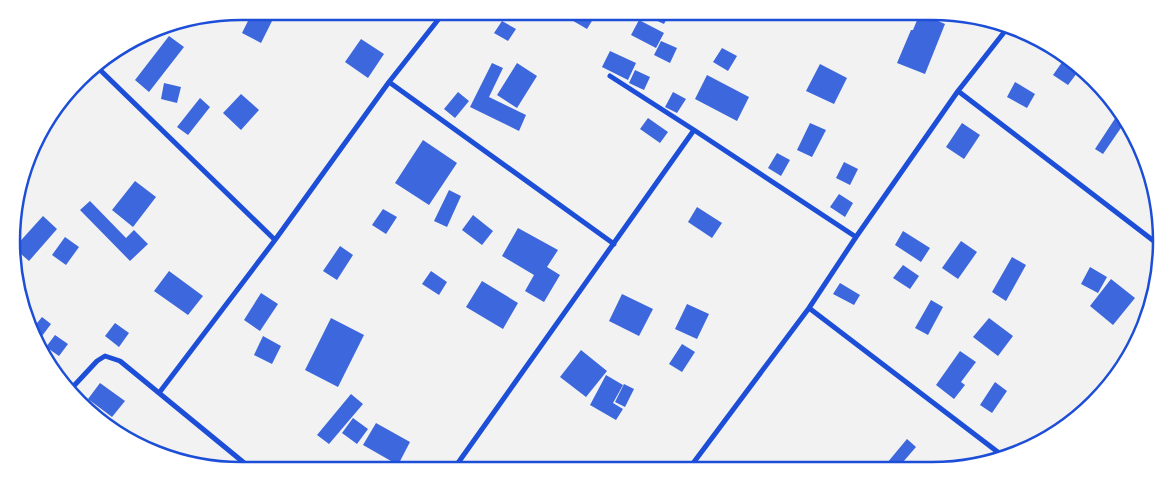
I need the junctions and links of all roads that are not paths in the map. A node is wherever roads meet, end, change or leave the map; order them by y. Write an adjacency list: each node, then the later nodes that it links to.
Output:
1 (438, 20): 5 (street)
2 (1004, 32): 6 (street)
3 (101, 70): 9 (street)
4 (610, 76): 7 (street)
5 (390, 82): 9 (street); 11 (street)
6 (958, 91): 8 (street); 10 (street)
7 (694, 130): 8 (street); 11 (street)
8 (856, 237): 12 (street)
9 (275, 240): 14 (street)
10 (1153, 240)
11 (614, 244): 17 (street)
12 (809, 308): 15 (street); 18 (street)
13 (74, 386): 14 (street)
14 (159, 393): 16 (street)
15 (998, 451)
16 (243, 462)
17 (458, 462)
18 (694, 462)

